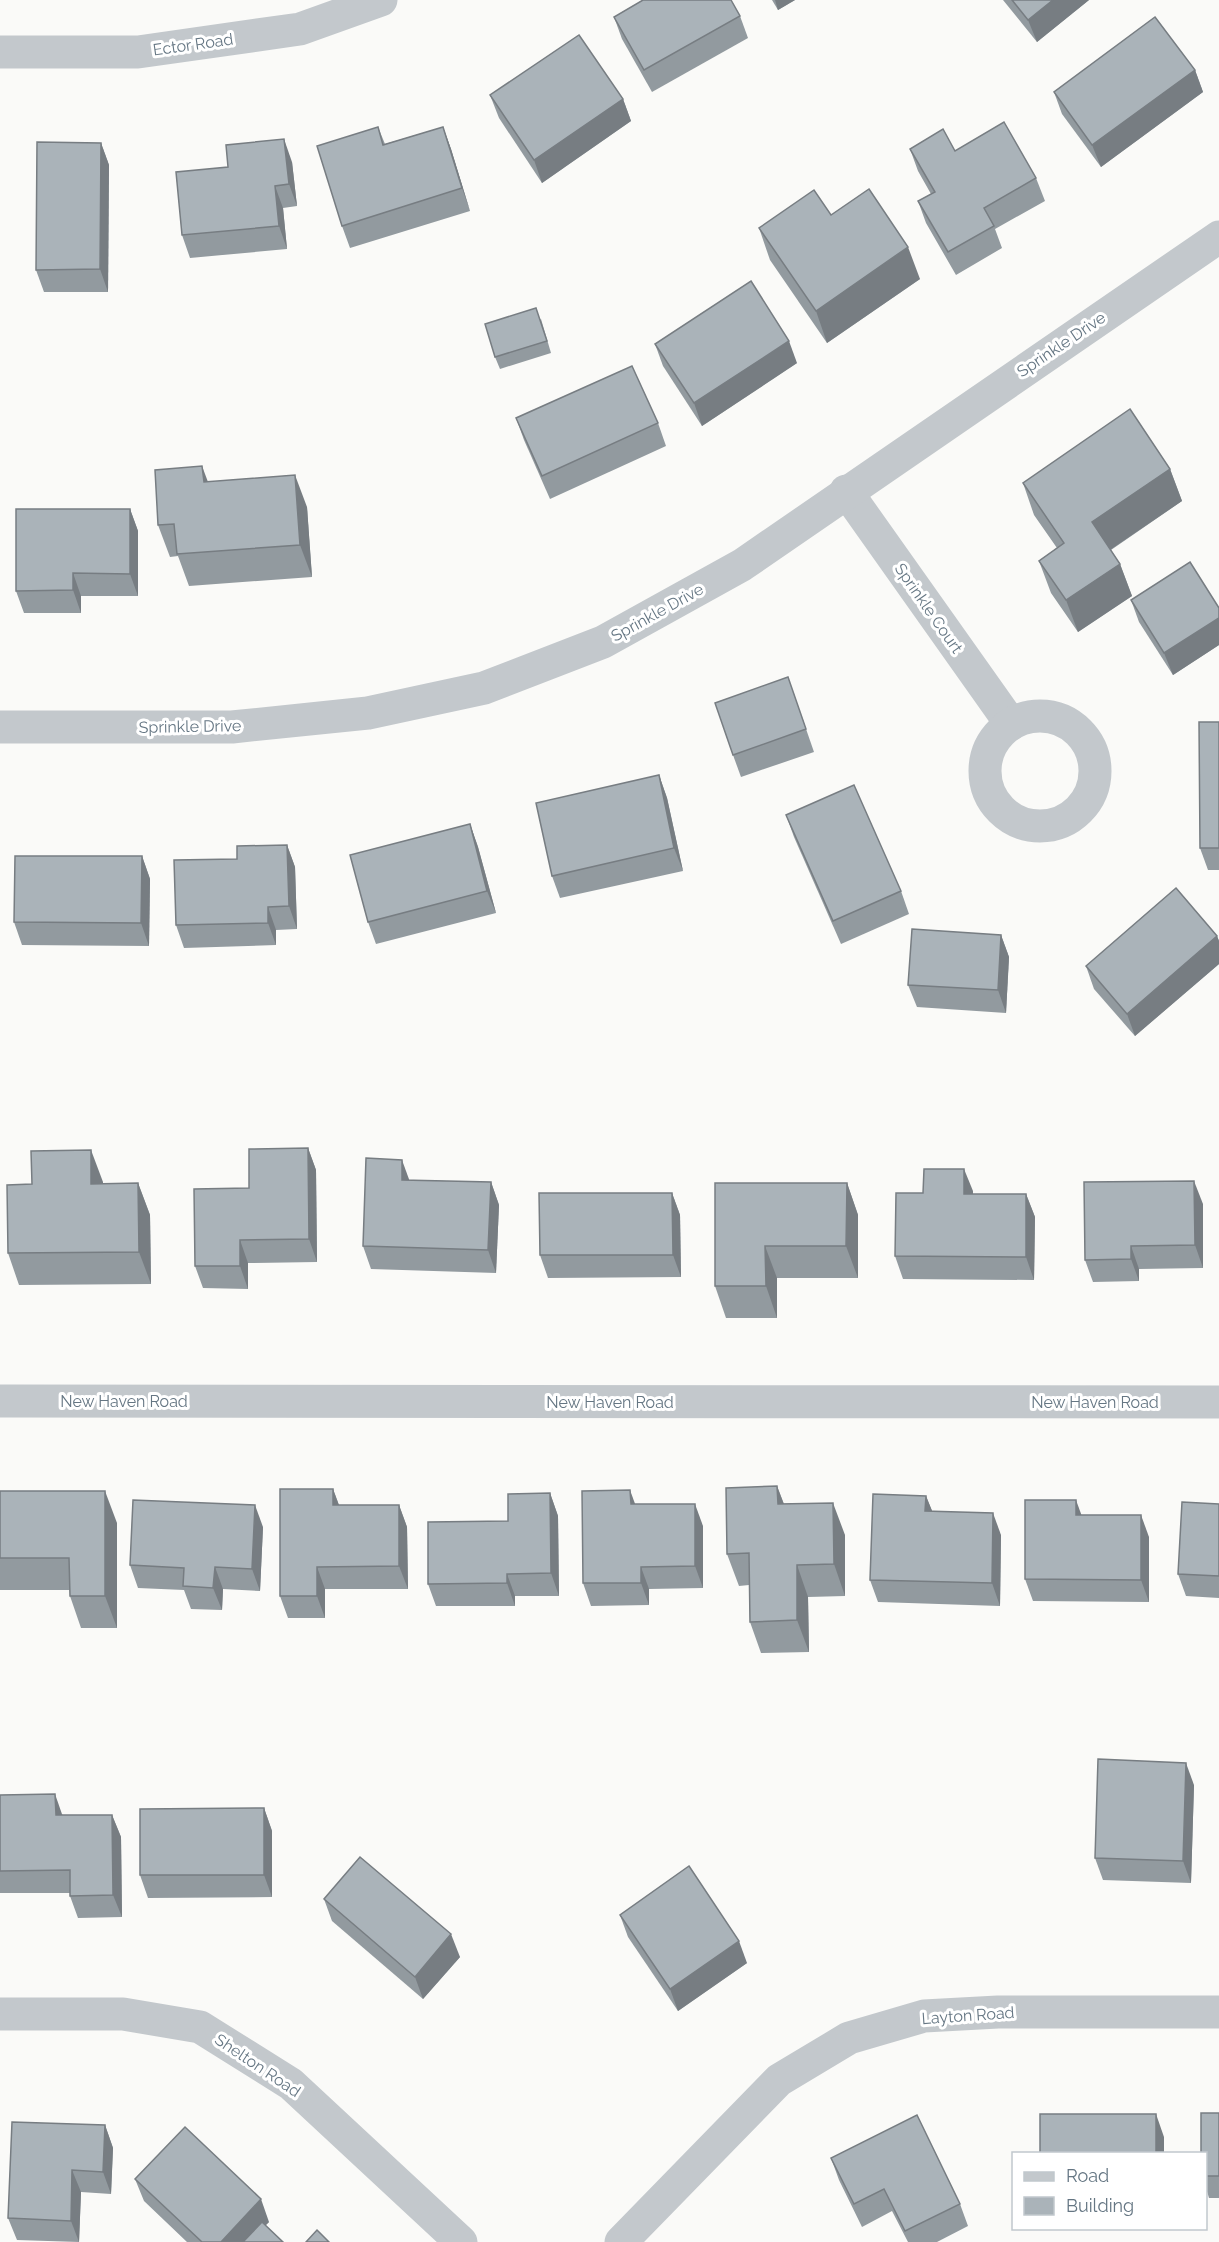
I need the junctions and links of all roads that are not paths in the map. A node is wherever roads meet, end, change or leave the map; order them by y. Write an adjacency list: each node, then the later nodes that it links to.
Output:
1 (381, 0): 2 (street, Ector Road)
2 (0, 52)
3 (1219, 237): 4 (street, Sprinkle Drive)
4 (846, 491): 5 (street, Sprinkle Court); 6 (street, Sprinkle Drive)
5 (1011, 724)
6 (0, 727)
7 (0, 1401): 8 (street, New Haven Road)
8 (1219, 1402)
9 (1219, 2012): 12 (street, Layton Road)
10 (0, 2014): 11 (street, Shelton Road)
11 (461, 2242)
12 (621, 2242)

